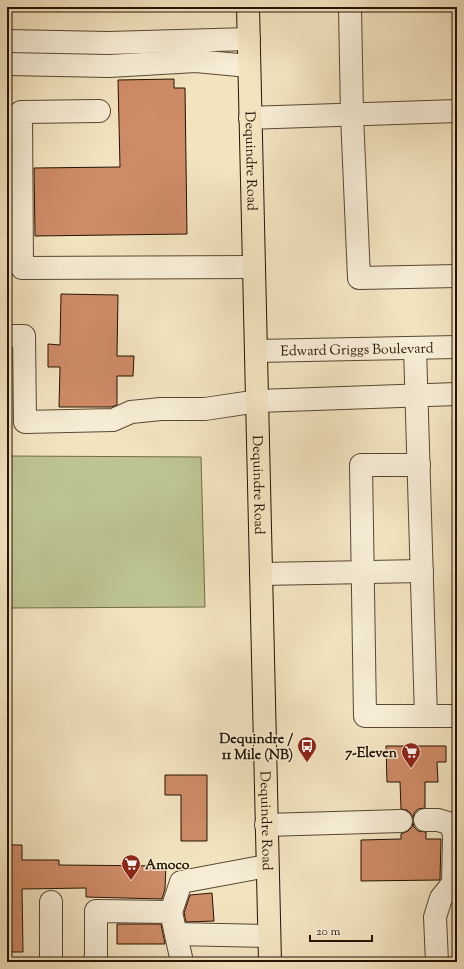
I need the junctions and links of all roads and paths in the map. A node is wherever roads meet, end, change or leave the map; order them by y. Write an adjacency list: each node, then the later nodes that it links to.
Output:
1 (248, 7): 3 (main road, Dequindre Road)
2 (350, 7): 9 (street)
3 (249, 39): 4 (street); 6 (main road, Dequindre Road)
4 (7, 42)
5 (7, 64): 6 (street)
6 (249, 66): 10 (main road, Dequindre Road)
7 (99, 111): 11 (street)
8 (457, 111): 9 (street)
9 (352, 115): 10 (street); 12 (street)
10 (250, 118): 11 (main road, Dequindre Road)
11 (254, 267): 16 (main road, Dequindre Road)
12 (457, 276)
13 (7, 336): 19 (street)
14 (457, 347): 15 (street, Edward Griggs Boulevard)
15 (415, 348): 16 (street, Edward Griggs Boulevard); 18 (street)
16 (256, 351): 19 (main road, Dequindre Road)
17 (457, 394): 18 (street)
18 (417, 396): 19 (street); 20 (street)
19 (258, 401): 23 (main road, Dequindre Road)
20 (419, 465): 21 (street); 22 (street)
21 (422, 571): 22 (street); 24 (street)
22 (363, 572): 23 (street); 24 (street)
23 (261, 574): 28 (main road, Dequindre Road)
24 (426, 716): 25 (street)
25 (457, 716)
26 (425, 820): 38 (street)
27 (401, 821): 28 (street)
28 (266, 825): 29 (main road, Dequindre Road)
29 (267, 866): 31 (street); 33 (main road, Dequindre Road)
30 (51, 902): 34 (street)
31 (171, 912): 32 (street); 35 (street)
32 (176, 934): 33 (street); 36 (street)
33 (269, 936): 37 (main road, Dequindre Road)
34 (51, 962)
35 (94, 962)
36 (182, 962)
37 (270, 962)
38 (438, 962)

